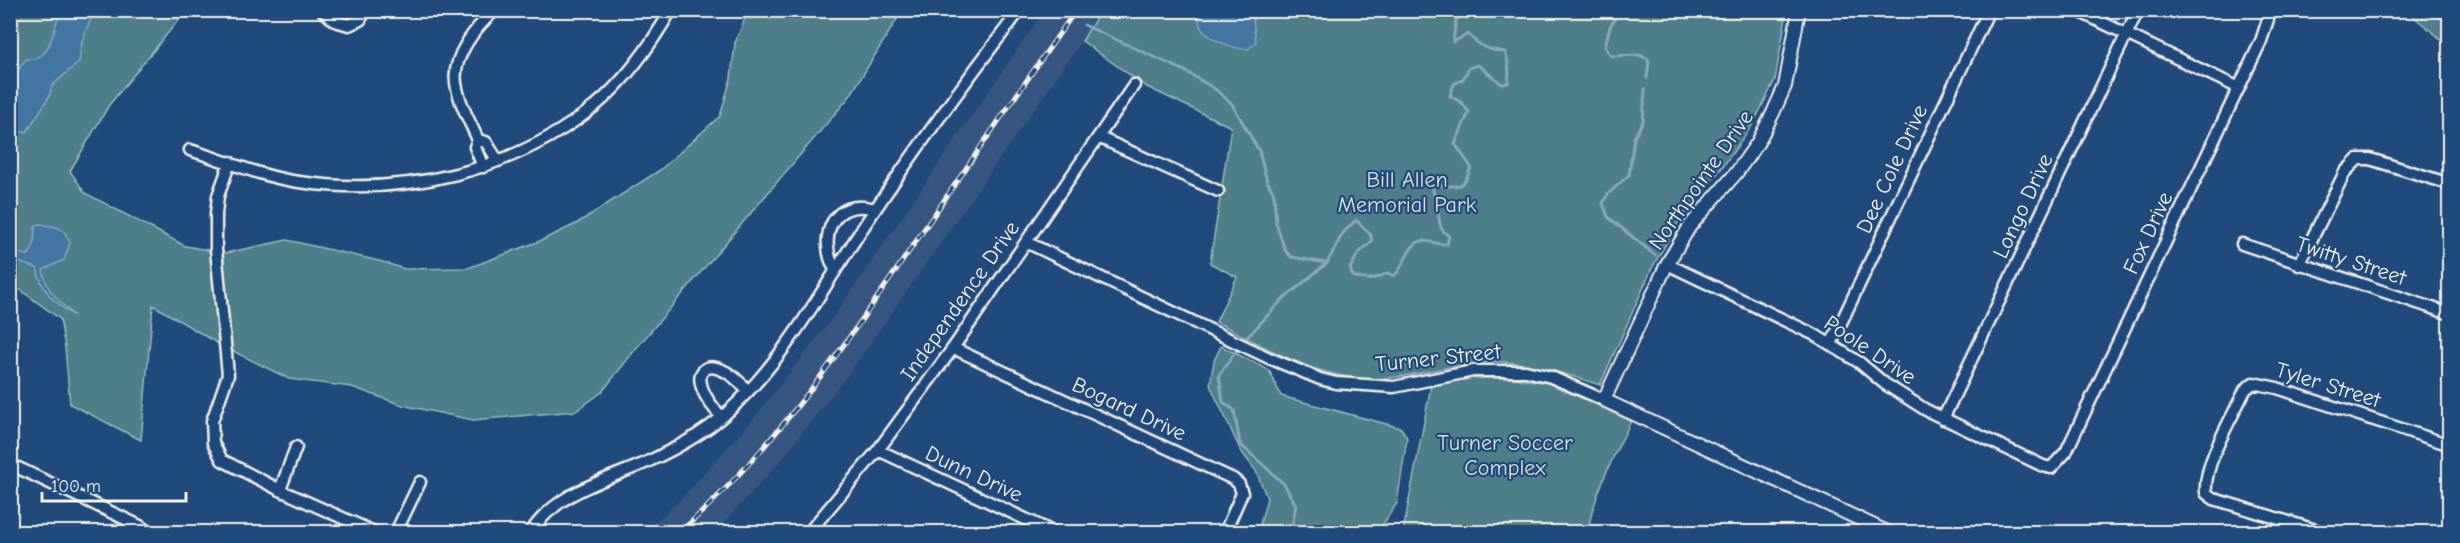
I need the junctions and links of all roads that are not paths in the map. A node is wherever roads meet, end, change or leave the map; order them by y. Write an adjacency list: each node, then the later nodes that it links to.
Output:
1 (322, 10): 2 (street)
2 (366, 10)
3 (495, 10): 15 (street)
4 (671, 10): 17 (street)
5 (1020, 10): 22 (street)
6 (1799, 10): 25 (street, Northpointe Drive)
7 (1989, 10): 29 (street, Dee Cole Drive)
8 (2076, 10): 11 (street)
9 (2138, 10): 11 (street, Longo Drive)
10 (2271, 10): 13 (street, Fox Drive)
11 (2126, 35): 13 (street); 34 (street, Longo Drive)
12 (1134, 85): 14 (street, Independence Drive)
13 (2239, 88): 39 (street, Fox Drive)
14 (1098, 137): 21 (street); 23 (street, Independence Drive)
15 (478, 140): 17 (street); 19 (street)
16 (190, 150): 18 (street)
17 (498, 161): 19 (street)
18 (230, 162): 19 (street); 41 (street)
19 (483, 167)
20 (2450, 184): 26 (street)
21 (1218, 191)
22 (875, 209): 27 (street); 27 (street)
23 (1026, 242): 30 (street, Independence Drive); 32 (street, Turner Street)
24 (2242, 244): 26 (street, Twitty Street)
25 (1667, 264): 29 (street, Poole Drive); 32 (street, Northpointe Drive)
26 (2299, 265): 28 (street, Twitty Street)
27 (835, 270): 31 (street)
28 (2450, 314)
29 (1831, 344): 34 (street, Poole Drive)
30 (953, 348): 37 (street, Independence Drive); 48 (street, Bogard Drive)
31 (748, 391): 33 (street); 33 (street)
32 (1604, 400): 49 (street, Turner Street)
33 (721, 416): 45 (street)
34 (1943, 419): 39 (street, Poole Drive)
35 (2450, 445): 50 (street, Tyler Street)
36 (296, 447): 41 (street)
37 (878, 450): 46 (street, Independence Drive); 47 (street, Dunn Drive)
38 (10, 464): 42 (street)
39 (2051, 468)
40 (420, 482): 44 (street)
41 (280, 490): 43 (street)
42 (148, 532)
43 (374, 532)
44 (396, 532)
45 (531, 532)
46 (809, 532)
47 (1053, 532)
48 (1225, 532)
49 (1887, 532)
50 (2322, 532)

